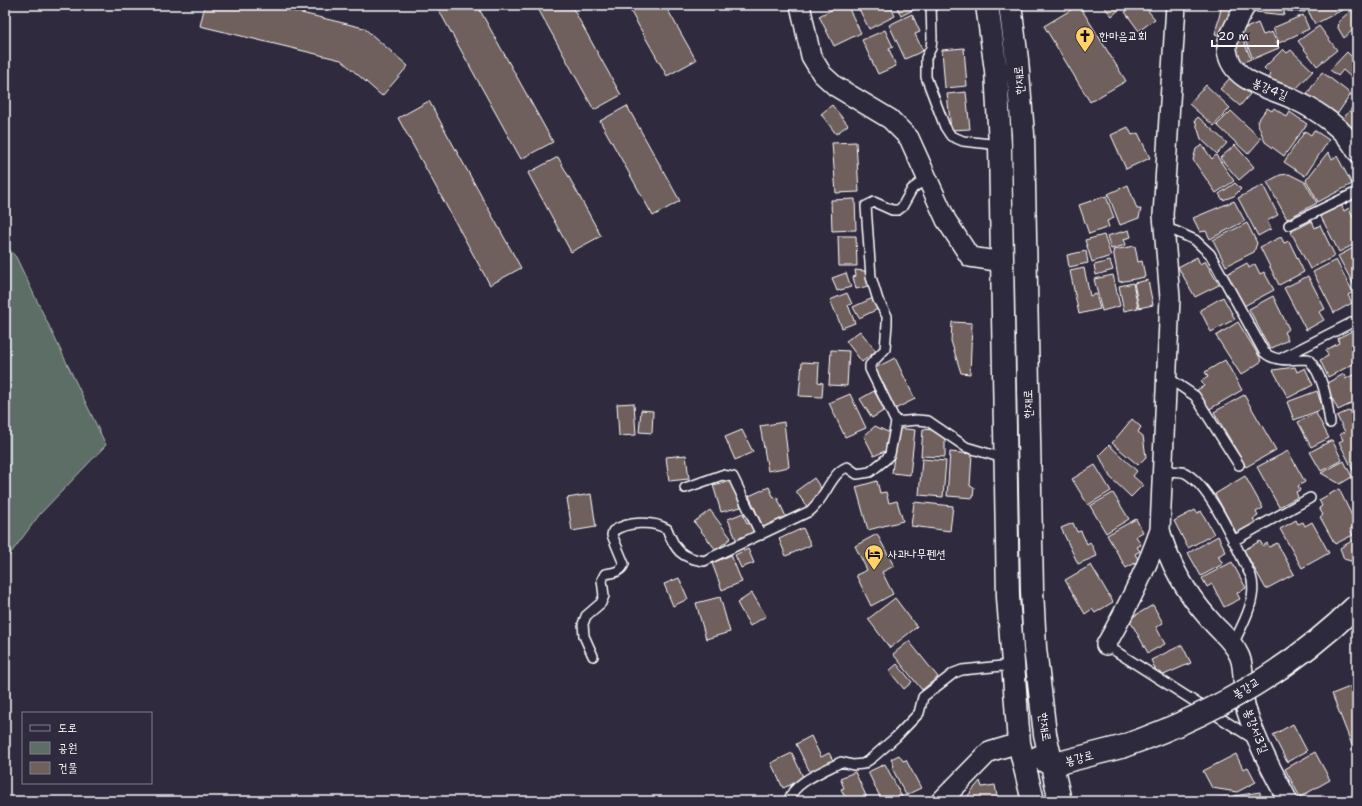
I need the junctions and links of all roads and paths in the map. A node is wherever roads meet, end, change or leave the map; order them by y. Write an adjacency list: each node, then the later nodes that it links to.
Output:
1 (800, 5): 9 (street)
2 (932, 5): 7 (lane)
3 (987, 5): 7 (street, 한재로)
4 (1010, 5): 35 (street, 한재로)
5 (1176, 5): 12 (street)
6 (1246, 5): 8 (street, 봉강4길)
7 (1000, 145): 13 (street, 한재로)
8 (1357, 152)
9 (928, 177): 13 (street); 17 (lane)
10 (1357, 192): 11 (lane)
11 (1289, 225)
12 (1163, 228): 15 (lane); 16 (street)
13 (1003, 262): 19 (street, 한재로)
14 (1357, 320): 15 (lane)
15 (1281, 359): 18 (lane)
16 (1167, 377): 20 (lane); 21 (street)
17 (896, 422): 19 (lane); 25 (lane)
18 (1330, 423)
19 (1006, 460): 31 (street, 한재로)
20 (1239, 465)
21 (1163, 472): 24 (street); 26 (lane)
22 (685, 488): 25 (lane)
23 (1310, 498): 26 (lane)
24 (1160, 530): 28 (street); 29 (street)
25 (761, 535): 30 (lane)
26 (1233, 541): 29 (lane)
27 (1357, 605): 34 (street, 봉강교, bridge)
28 (1106, 645): 32 (lane)
29 (1237, 650): 32 (street, 봉강서3길)
30 (593, 656)
31 (1012, 665): 33 (street, 한재로); 36 (lane)
32 (1259, 742): 40 (street, 봉강서3길)
33 (1018, 743): 35 (street, 봉강로); 37 (street); 38 (street, 한재로)
34 (1121, 747): 35 (street, 봉강로)
35 (1051, 765): 39 (street, 한재로)
36 (789, 801)
37 (941, 801)
38 (1033, 801)
39 (1060, 801)
40 (1288, 801)

